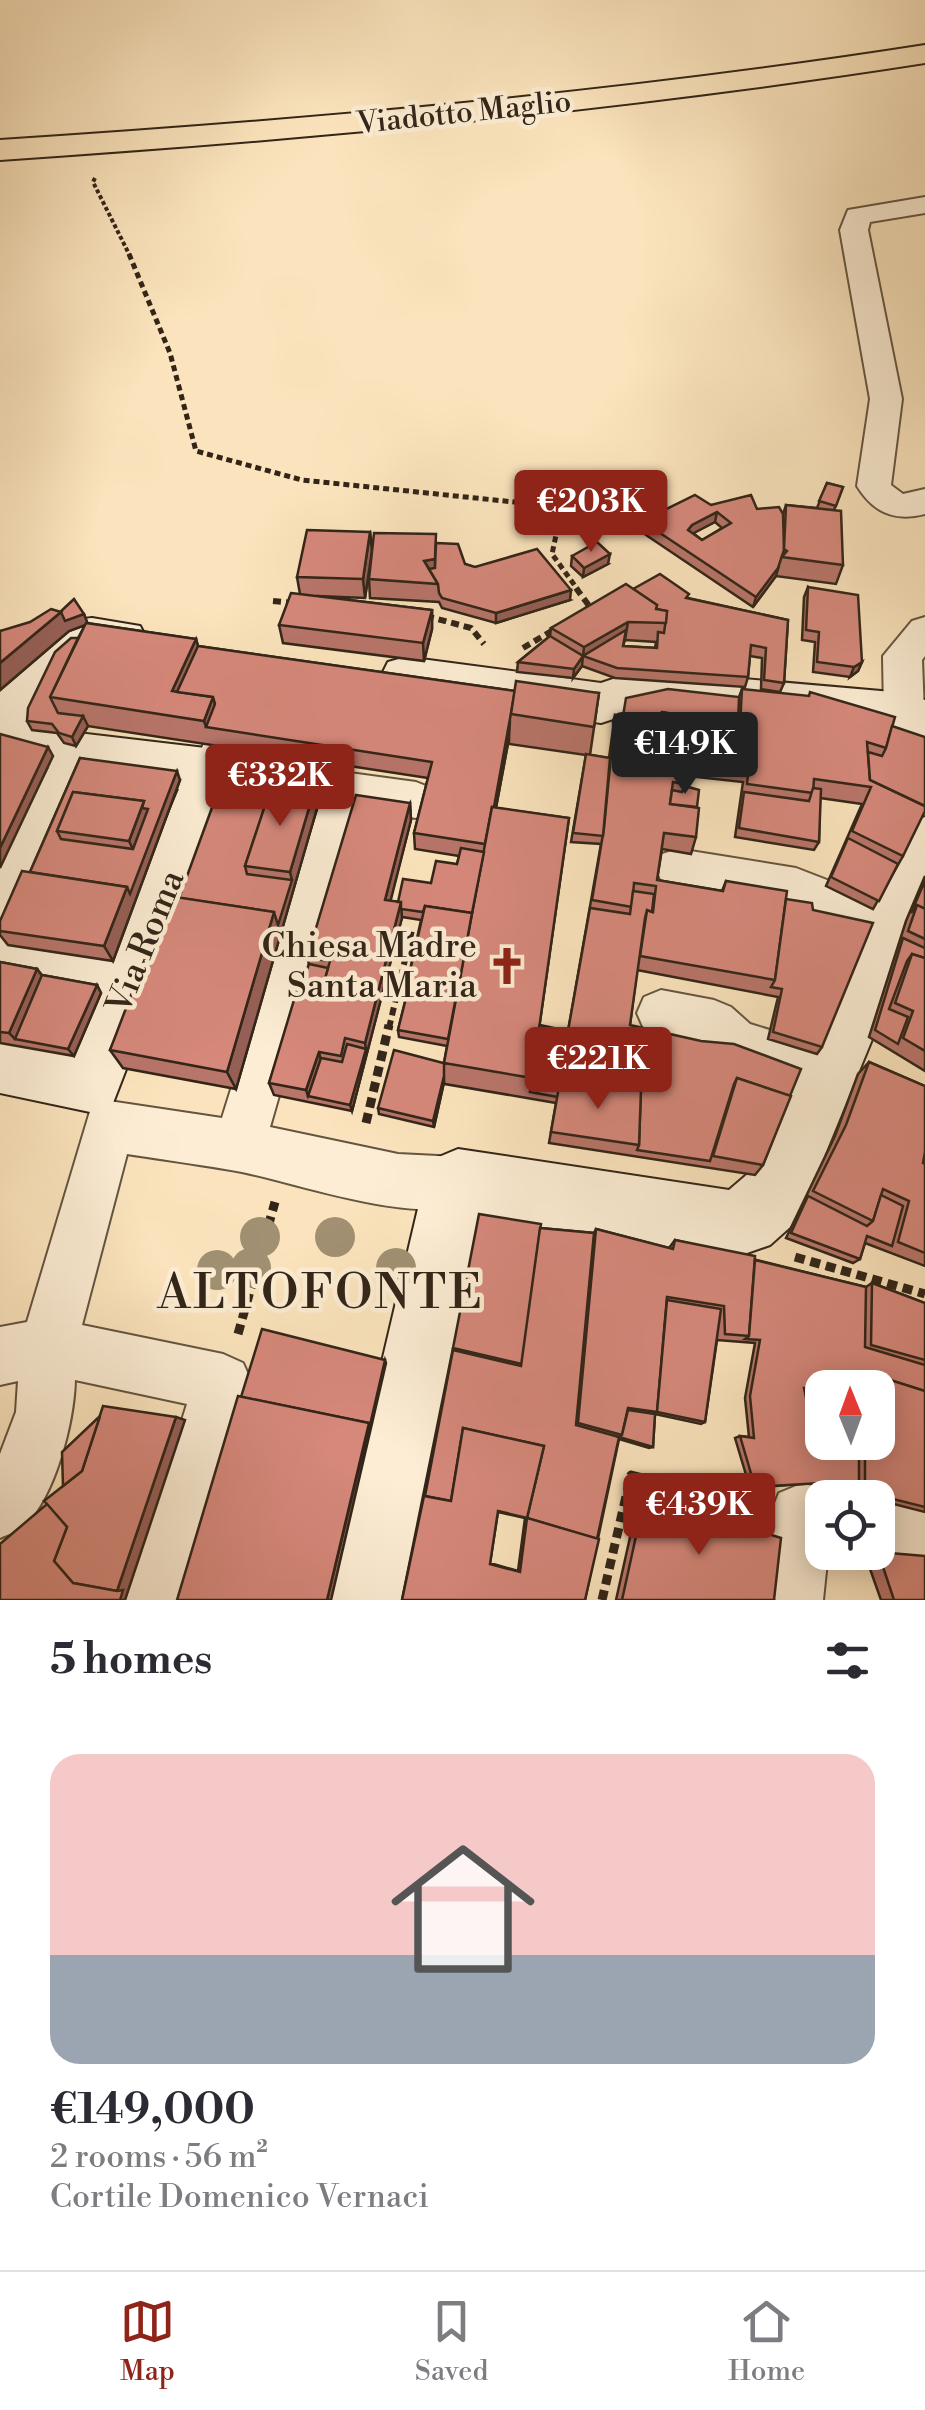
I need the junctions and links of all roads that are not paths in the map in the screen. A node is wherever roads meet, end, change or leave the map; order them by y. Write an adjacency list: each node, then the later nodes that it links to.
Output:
1 (925, 54): 2 (main road, Viadotto Maglio)
2 (0, 150)
3 (925, 204): 4 (street)
4 (925, 501)
5 (925, 631): 8 (street)
6 (167, 645): 9 (main road)
7 (352, 670): 8 (main road)
8 (915, 717)
9 (77, 753): 10 (main road); 15 (street)
10 (218, 759): 11 (street); 18 (main road, Via Roma)
11 (346, 789): 12 (street); 23 (street)
12 (416, 800)
13 (925, 841): 16 (main road)
14 (678, 868): 16 (street)
15 (0, 914)
16 (891, 925): 21 (main road)
17 (0, 957): 18 (street)
18 (132, 978): 22 (main road, Via Roma)
19 (661, 1013): 21 (street)
20 (0, 1062): 22 (main road)
21 (830, 1071): 24 (main road)
22 (99, 1104): 23 (street); 25 (street)
23 (239, 1146): 24 (street)
24 (458, 1183): 31 (main road)
25 (24, 1351): 26 (street); 30 (street)
26 (0, 1507)
27 (895, 1528): 28 (street)
28 (925, 1536)
29 (805, 1544): 32 (street)
30 (158, 1600)
31 (367, 1600)
32 (791, 1600)

